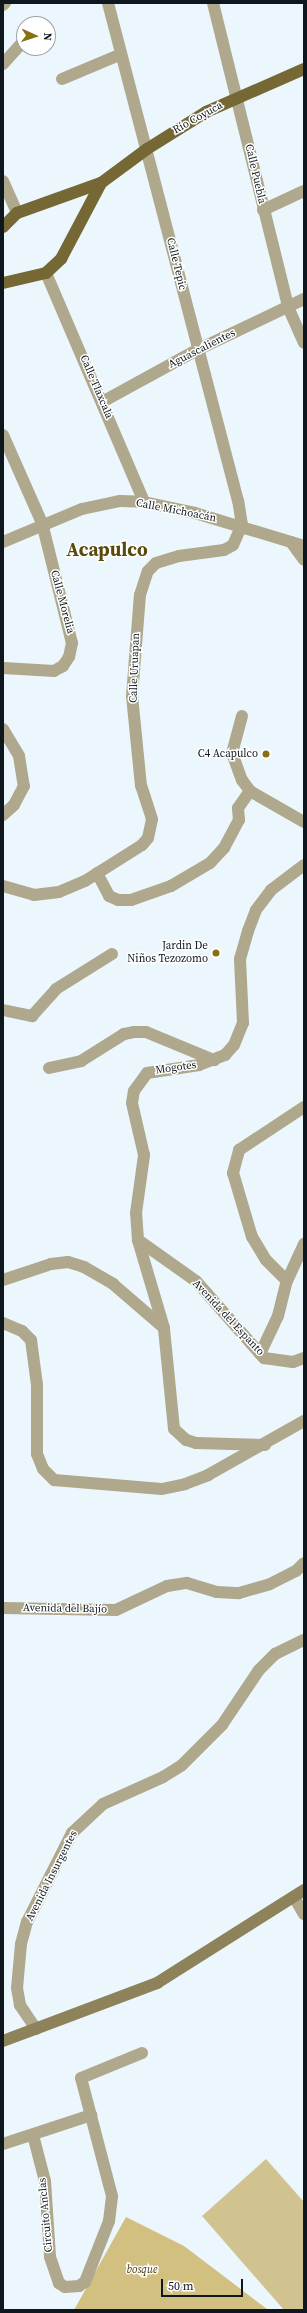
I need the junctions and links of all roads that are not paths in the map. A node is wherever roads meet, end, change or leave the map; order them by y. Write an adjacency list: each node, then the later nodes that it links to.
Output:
1 (108, 3): 4 (street, Calle Tepic)
2 (213, 3): 8 (street, Calle Puebla)
3 (16, 50): 5 (street)
4 (119, 54): 7 (street); 9 (street, Calle Tepic)
5 (3, 64)
6 (304, 69): 8 (main road, Río Coyuca)
7 (62, 78)
8 (238, 98): 9 (main road, Río Coyuca); 14 (street, Calle Puebla)
9 (147, 149): 11 (main road, Río Coyuca); 23 (street, Calle Tepic)
10 (3, 181): 16 (street)
11 (101, 183): 13 (main road, Río Coyuca); 15 (main road, Río Coyuca)
12 (304, 191): 14 (street)
13 (71, 196): 15 (main road); 16 (main road, Río Coyuca)
14 (263, 210): 21 (street, Calle Puebla)
15 (84, 212): 18 (main road, Río Coyuca)
16 (17, 213): 17 (main road)
17 (3, 227)
18 (46, 273): 19 (main road); 24 (street, Calle Tlaxcala)
19 (3, 283)
20 (304, 299): 21 (street, Aguascalientes)
21 (288, 307): 22 (street, Calle Puebla); 23 (street, Aguascalientes)
22 (304, 342)
23 (198, 350): 24 (street, Aguascalientes); 28 (street, Calle Tepic)
24 (102, 402): 26 (street, Calle Tlaxcala)
25 (3, 435): 27 (street, Calle Morelia)
26 (144, 502): 27 (street, Calle Michoacán); 28 (street, Calle Michoacán)
27 (42, 523): 29 (street, Calle Michoacán); 33 (street, Calle Morelia)
28 (242, 525): 30 (street, Calle Michoacán); 40 (street, Calle Uruapan)
29 (3, 542)
30 (292, 542): 31 (street, Calle Michoacán); 32 (street)
31 (304, 546)
32 (304, 560)
33 (3, 668)
34 (242, 716): 36 (street)
35 (3, 729): 37 (street)
36 (250, 791): 38 (street); 40 (street)
37 (3, 815)
38 (304, 822)
39 (304, 865): 44 (street, Mogotes)
40 (97, 874): 41 (street, Calle Uruapan)
41 (3, 886)
42 (112, 954): 43 (street)
43 (3, 1010)
44 (214, 1060): 45 (street); 47 (street, Mogotes)
45 (50, 1068)
46 (304, 1107): 50 (street)
47 (138, 1240): 52 (street, Mogotes); 53 (street, Avenida del Espanto)
48 (304, 1244): 50 (street)
49 (3, 1280): 52 (street)
50 (287, 1281): 53 (street)
51 (3, 1323): 56 (street)
52 (164, 1328): 56 (street, Mogotes)
53 (260, 1354): 54 (street, Avenida del Espanto)
54 (304, 1358)
55 (304, 1421): 56 (street)
56 (265, 1445)
57 (304, 1563): 58 (street, Avenida del Bajío)
58 (3, 1608)
59 (304, 1640): 62 (street, Avenida Insurgentes)
60 (299, 1893): 61 (street); 62 (main road)
61 (304, 1914)
62 (36, 2029): 63 (main road)
63 (3, 2040)
64 (142, 2053): 65 (street, Circuito Anclas)
65 (91, 2115): 66 (street); 66 (street, Circuito Anclas)
66 (33, 2135): 67 (street)
67 (3, 2144)

